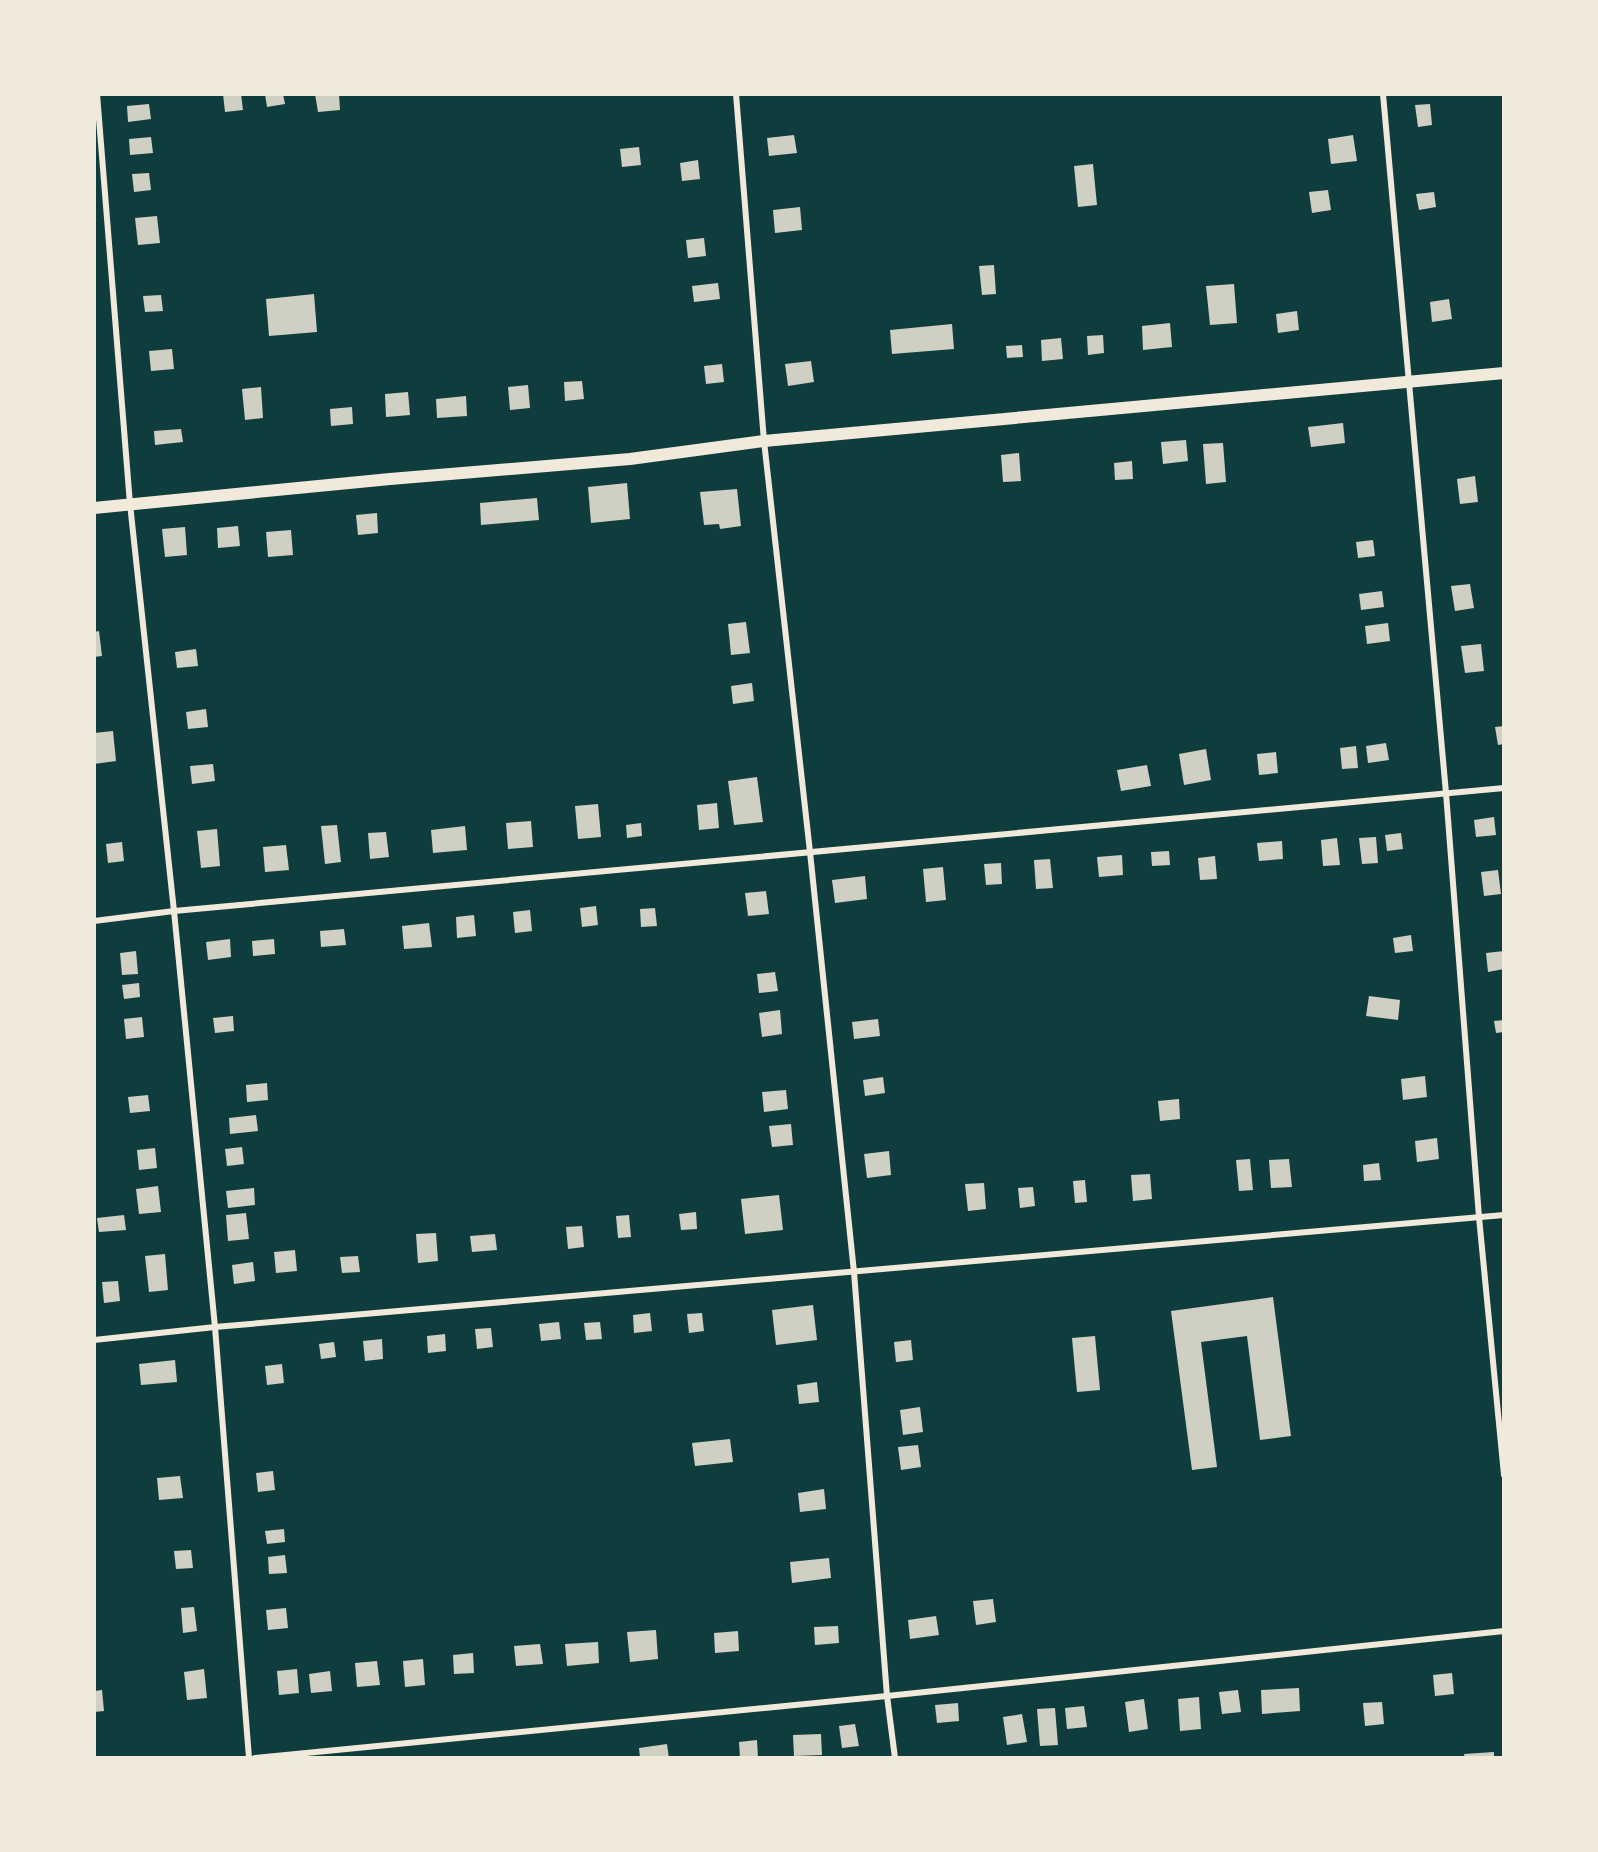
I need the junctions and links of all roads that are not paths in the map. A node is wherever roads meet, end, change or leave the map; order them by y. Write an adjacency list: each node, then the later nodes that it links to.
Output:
1 (97, 94): 7 (street)
2 (736, 94): 6 (street)
3 (1383, 94): 5 (street)
4 (1503, 373): 5 (main road)
5 (1408, 382): 6 (main road); 10 (street)
6 (764, 441): 7 (main road); 11 (street)
7 (130, 504): 8 (main road); 12 (street)
8 (94, 508)
9 (1503, 788): 10 (street)
10 (1446, 793): 11 (street); 15 (street)
11 (810, 852): 12 (street); 16 (street)
12 (174, 911): 13 (street); 17 (street)
13 (94, 921)
14 (1503, 1215): 15 (street)
15 (1479, 1217): 16 (street); 19 (street)
16 (854, 1272): 17 (street); 21 (street)
17 (215, 1327): 18 (street); 22 (street)
18 (94, 1340)
19 (1503, 1475)
20 (1503, 1631): 21 (street)
21 (887, 1696): 23 (street); 24 (street)
22 (249, 1758)
23 (255, 1758)
24 (894, 1758)

